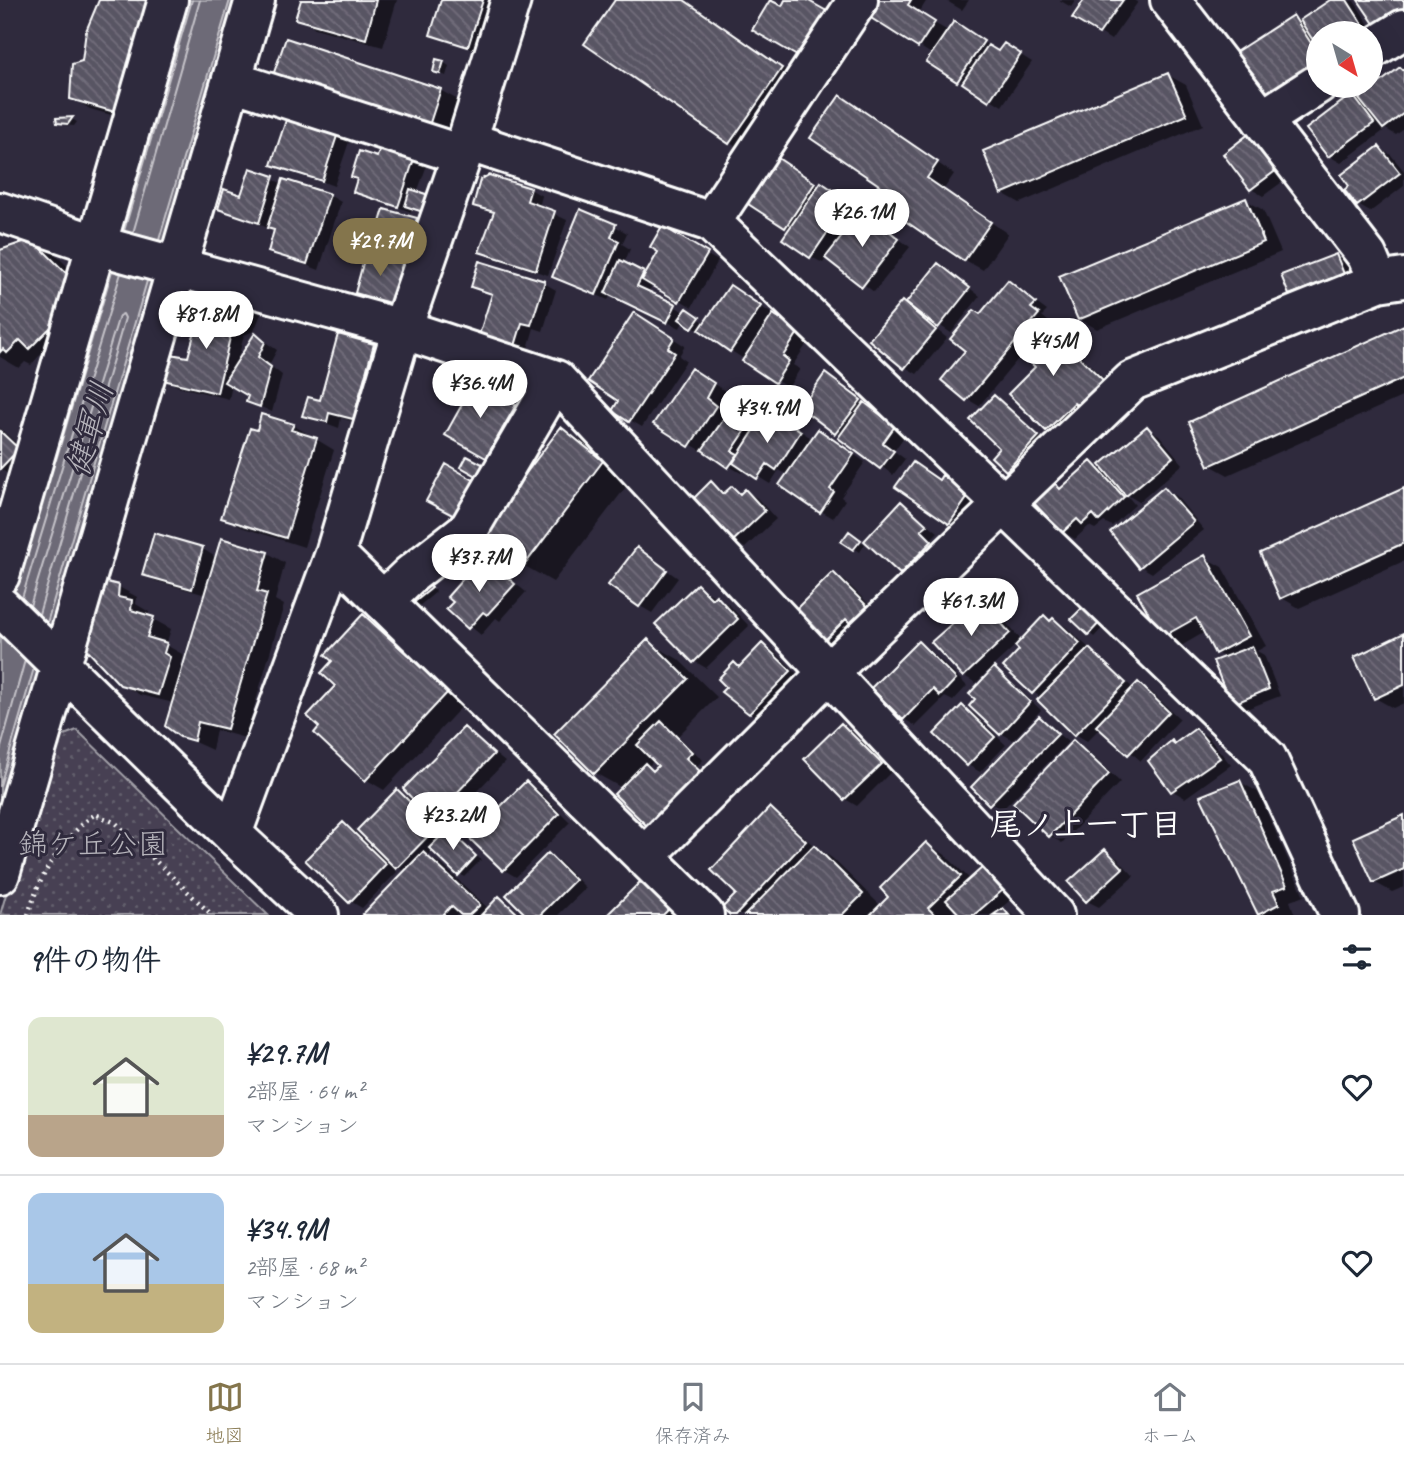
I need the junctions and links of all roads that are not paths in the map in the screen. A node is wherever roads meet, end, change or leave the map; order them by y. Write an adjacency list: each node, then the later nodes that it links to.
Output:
1 (168, 0): 14 (street)
2 (255, 0): 8 (street)
3 (511, 0): 11 (street)
4 (858, 0): 13 (street)
5 (1170, 0): 10 (street)
6 (1404, 29): 7 (street)
7 (1383, 42)
8 (232, 81): 11 (street); 15 (street)
9 (1306, 92): 10 (street)
10 (1262, 120): 16 (street)
11 (465, 148): 13 (street); 17 (street)
12 (0, 212): 14 (street)
13 (711, 222): 19 (street)
14 (97, 245): 15 (street); 21 (street)
15 (177, 267): 17 (street); 24 (street)
16 (1391, 280): 19 (street)
17 (402, 329): 18 (street); 20 (street)
18 (556, 380): 22 (street); 25 (street)
19 (1002, 503): 25 (street); 32 (street)
20 (335, 554): 22 (street); 26 (street)
21 (0, 575)
22 (383, 601): 27 (street)
23 (0, 606): 24 (street)
24 (59, 664): 26 (street); 28 (street)
25 (827, 674): 27 (street); 31 (street)
26 (232, 834): 29 (street)
27 (644, 857): 30 (street)
28 (0, 874)
29 (319, 915)
30 (704, 915)
31 (1054, 915)
32 (1340, 915)

